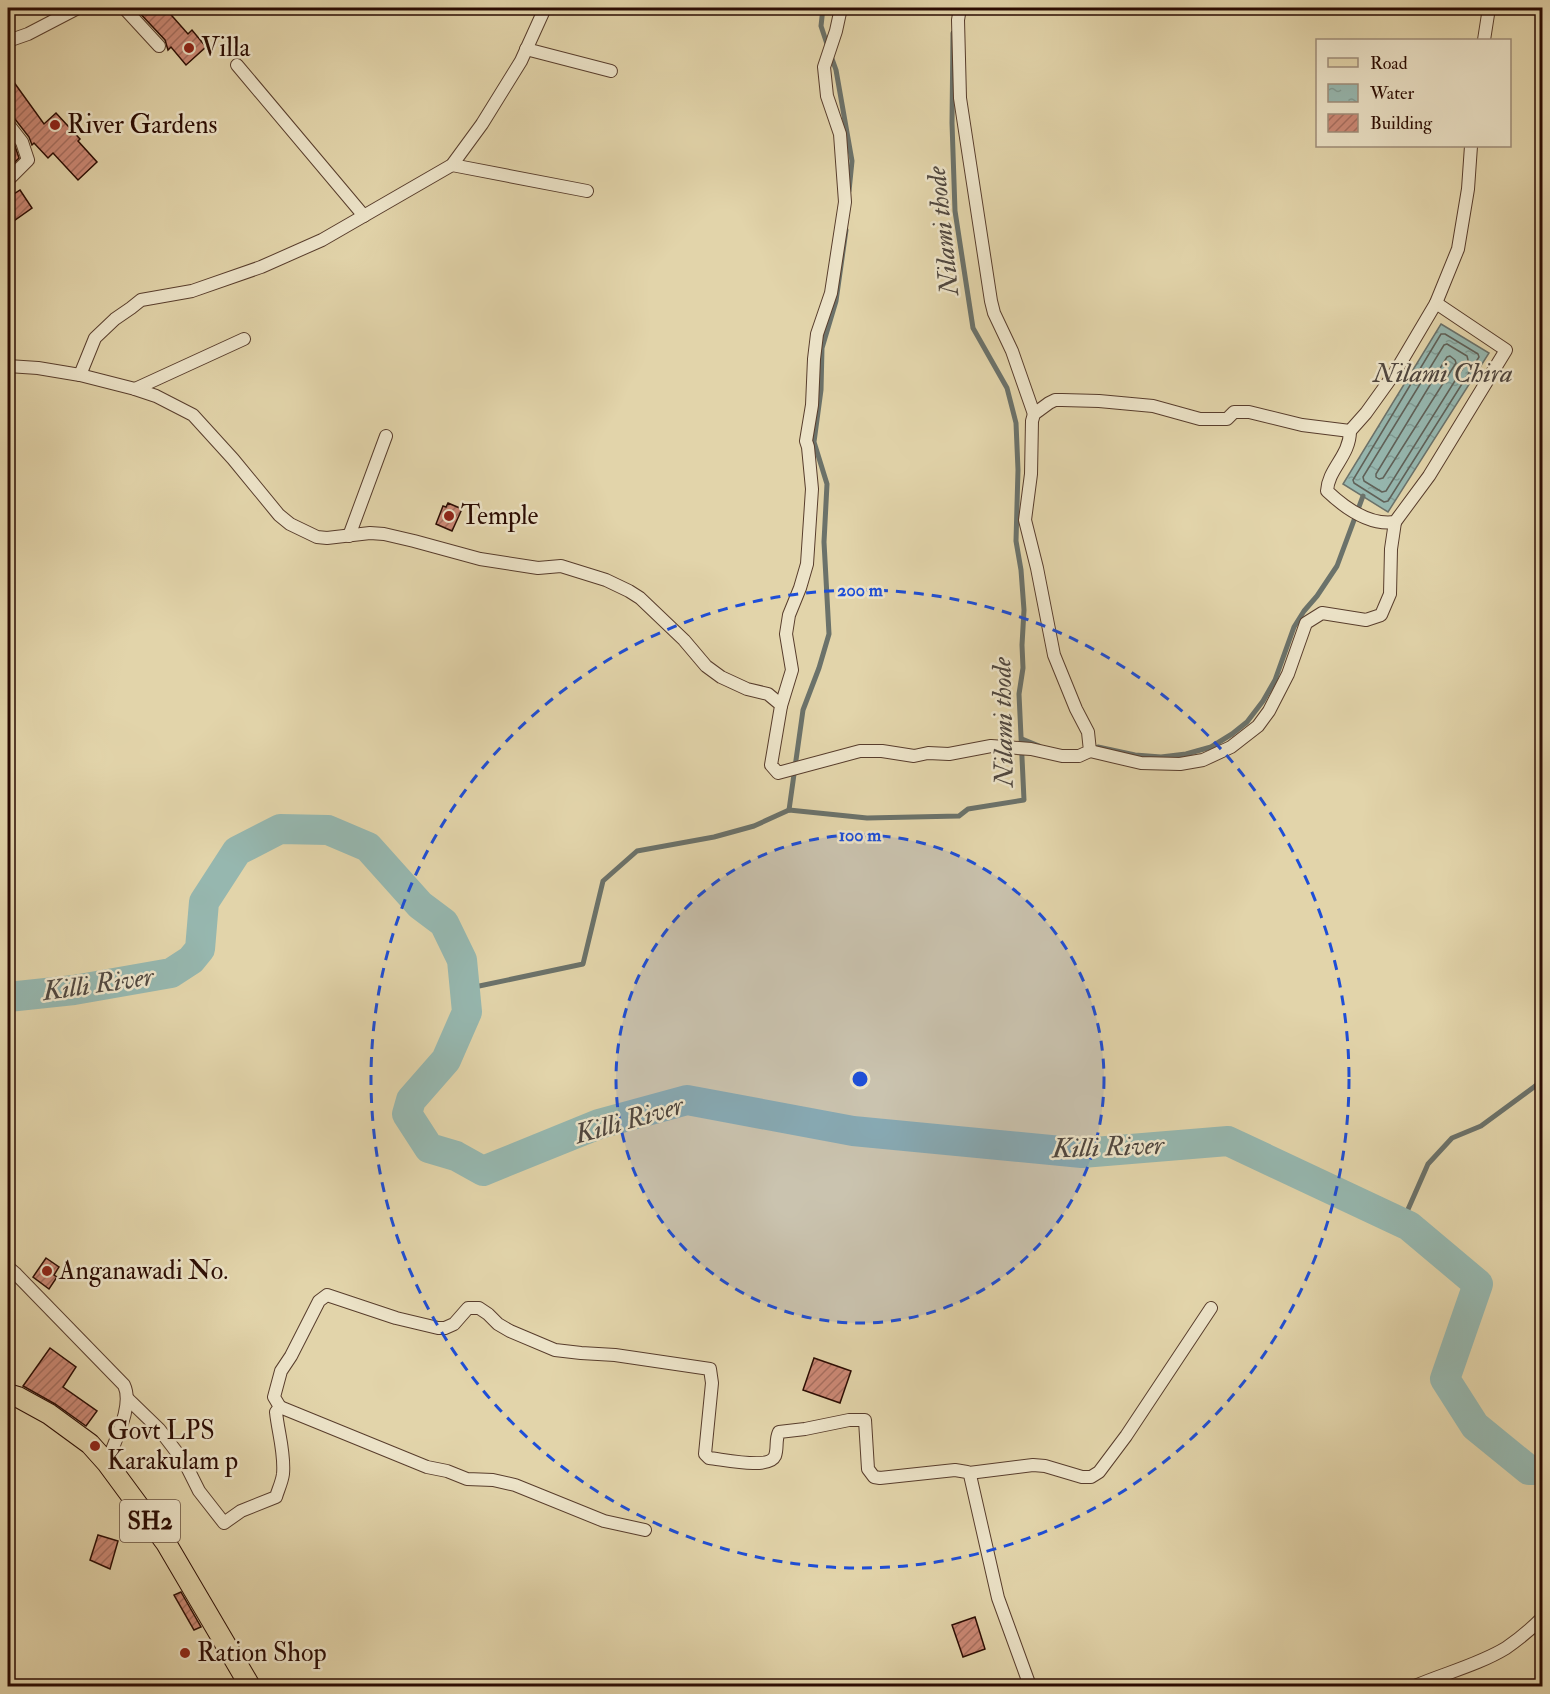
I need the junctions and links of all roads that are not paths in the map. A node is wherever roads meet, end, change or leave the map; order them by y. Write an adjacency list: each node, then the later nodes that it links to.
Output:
1 (78, 8): 8 (street)
2 (124, 8): 9 (street)
3 (545, 8): 10 (street)
4 (841, 8): 29 (street)
5 (960, 8): 24 (street)
6 (1489, 8): 7 (street)
7 (1484, 39)
8 (8, 41)
9 (159, 46)
10 (526, 49): 12 (street); 15 (street)
11 (237, 65): 18 (street)
12 (611, 71)
13 (8, 124): 16 (street)
14 (1471, 147): 19 (street)
15 (452, 165): 17 (street); 18 (street)
16 (8, 180)
17 (586, 191)
18 (364, 216): 22 (street)
19 (1436, 303): 25 (street); 27 (street)
20 (244, 339): 23 (street)
21 (8, 366): 22 (street)
22 (80, 375): 23 (street)
23 (135, 388): 28 (street)
24 (1034, 414): 25 (street); 30 (street)
25 (1350, 431): 27 (street)
26 (386, 436): 28 (street)
27 (1395, 522): 30 (street)
28 (349, 536): 29 (street)
29 (781, 706): 30 (street)
30 (1090, 751)
31 (8, 1267): 34 (street)
32 (1211, 1308): 37 (street)
33 (8, 1394): 36 (main road, SH2)
34 (128, 1399): 35 (street); 36 (street)
35 (280, 1407): 37 (street); 38 (street)
36 (107, 1463): 40 (main road, SH2)
37 (969, 1473): 41 (street)
38 (645, 1530)
39 (1542, 1618): 42 (street)
40 (250, 1686)
41 (1030, 1686)
42 (1415, 1686)

